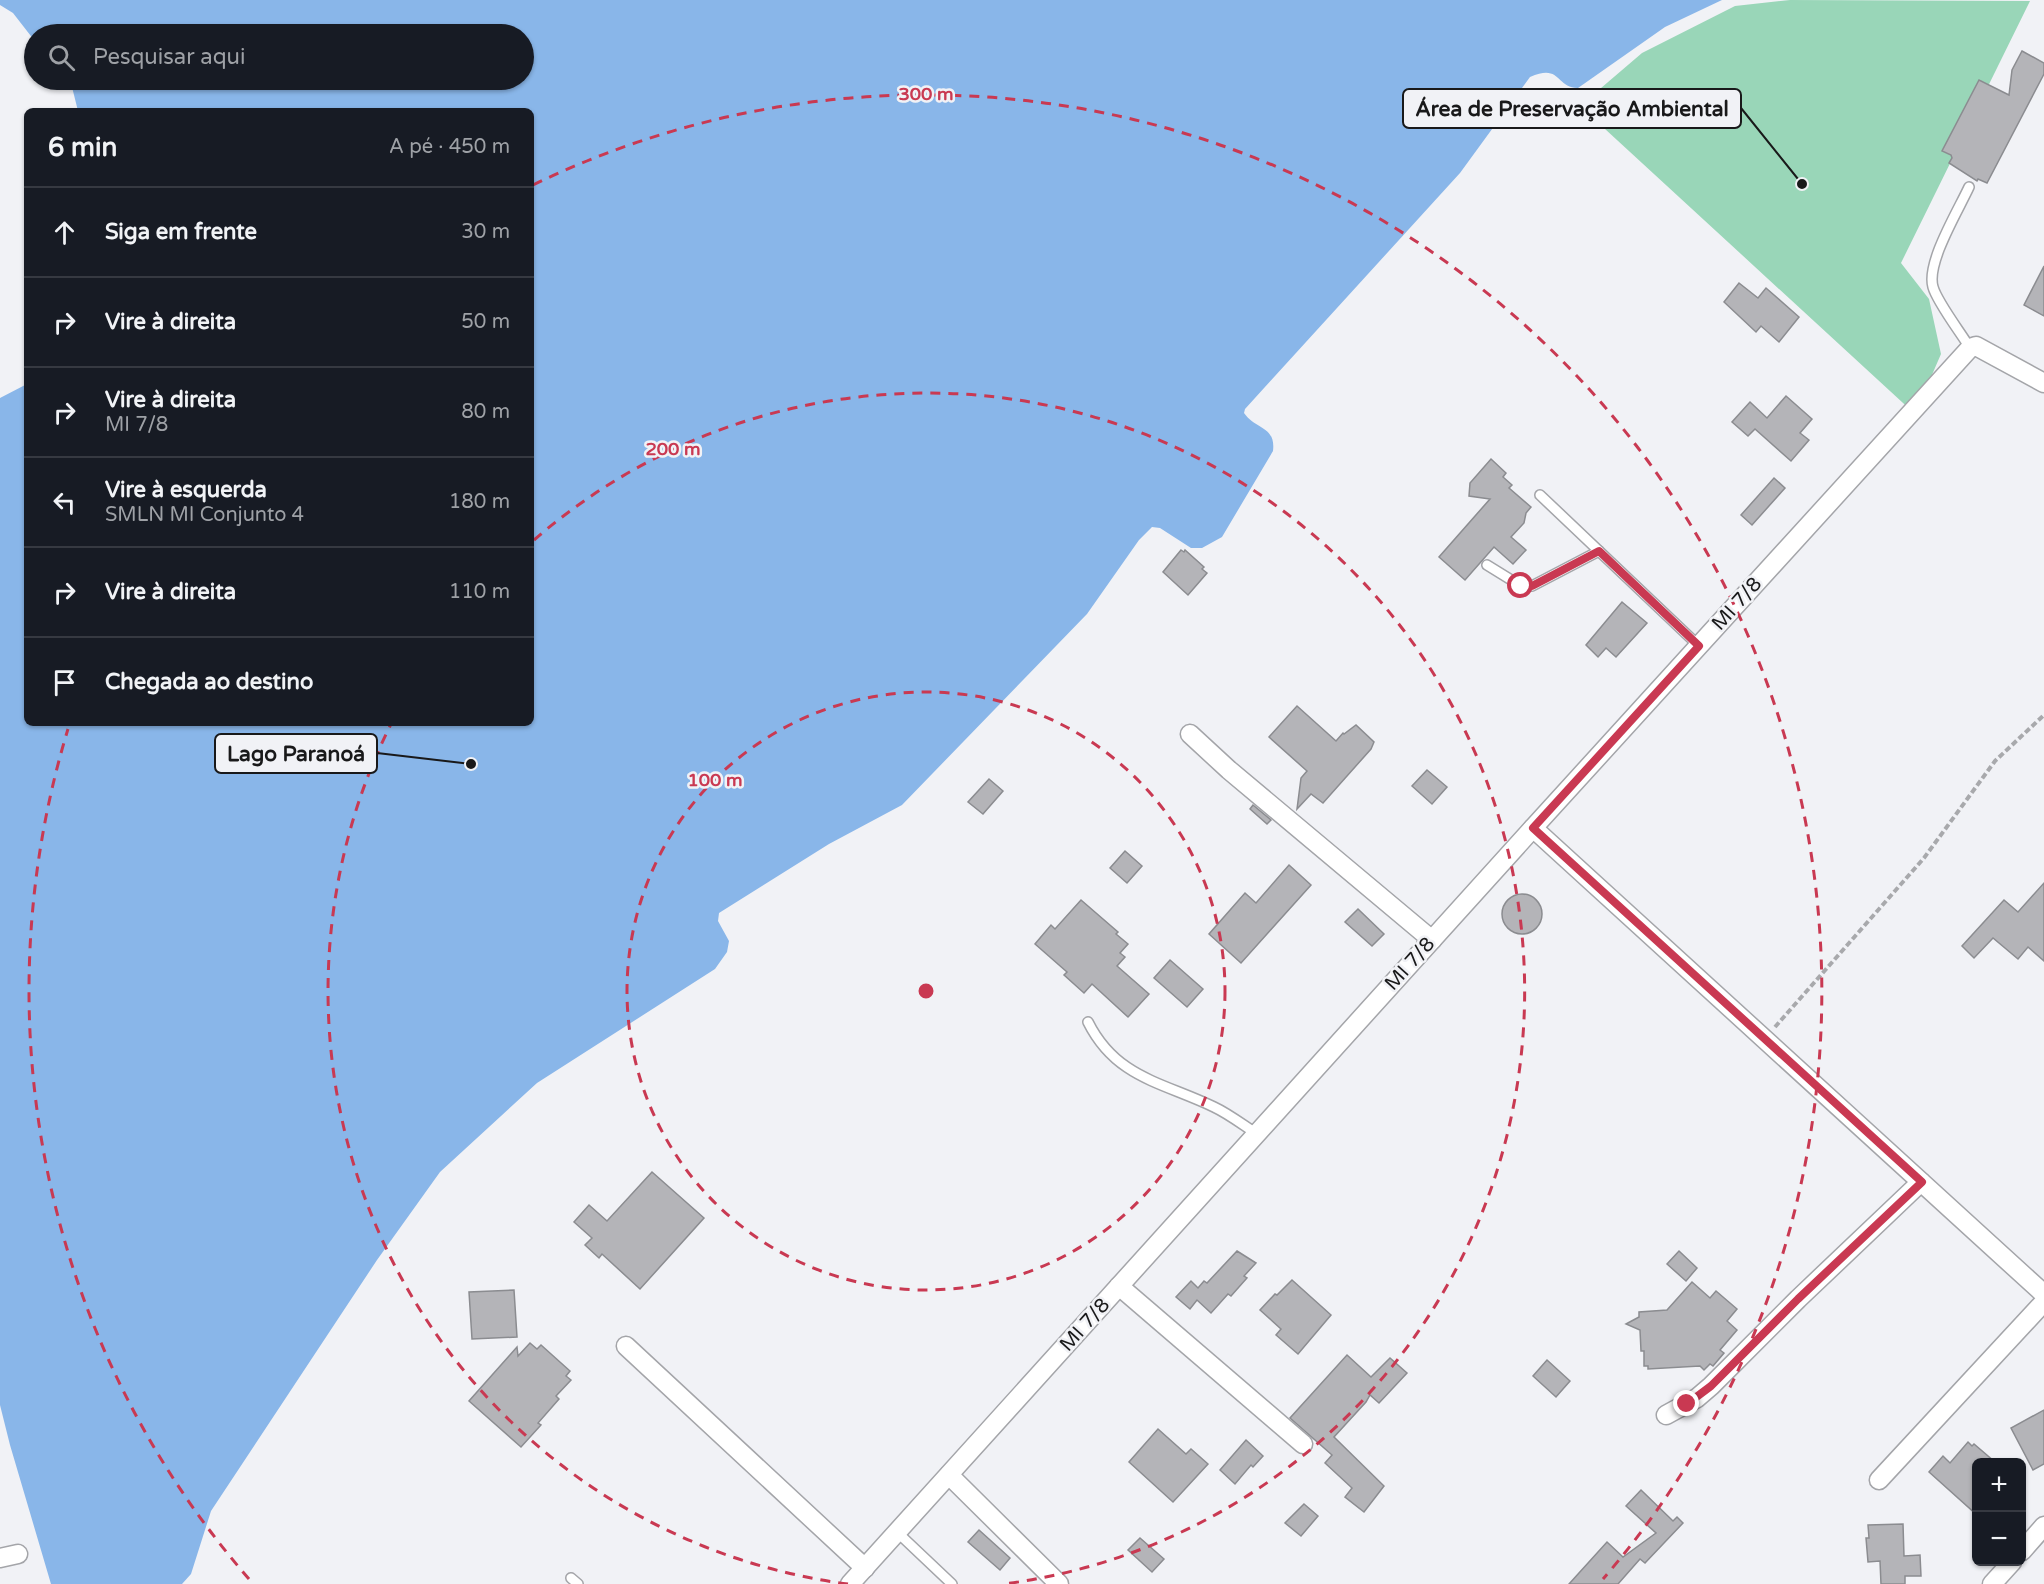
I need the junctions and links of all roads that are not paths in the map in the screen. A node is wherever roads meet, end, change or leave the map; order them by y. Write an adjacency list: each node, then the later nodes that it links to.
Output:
1 (1969, 187): 2 (lane)
2 (1972, 347): 3 (street); 7 (street, MI 7/8)
3 (2044, 382)
4 (1540, 495): 5 (lane)
5 (1599, 551): 6 (lane); 7 (lane)
6 (1487, 565)
7 (1699, 646): 9 (street, MI 7/8)
8 (1190, 734): 10 (street)
9 (1533, 828): 10 (street, MI 7/8); 13 (street)
10 (1432, 940): 12 (street, MI 7/8)
11 (1088, 1022): 12 (lane)
12 (1257, 1134): 14 (street, MI 7/8)
13 (1922, 1182): 15 (street); 18 (street)
14 (1119, 1286): 19 (street); 20 (street, MI 7/8)
15 (2044, 1294)
16 (2044, 1302): 21 (street)
17 (626, 1346): 28 (street)
18 (1666, 1415)
19 (1303, 1444)
20 (949, 1475): 23 (street, MI 7/8); 31 (street)
21 (1879, 1480)
22 (2044, 1526): 24 (street)
23 (897, 1532): 28 (street, MI 7/8); 30 (lane)
24 (2026, 1546)
25 (18, 1554): 26 (street)
26 (0, 1558)
27 (2008, 1566): 32 (street)
28 (865, 1568): 29 (street, MI 7/8)
29 (850, 1584)
30 (952, 1584)
31 (1059, 1584)
32 (1992, 1584)

